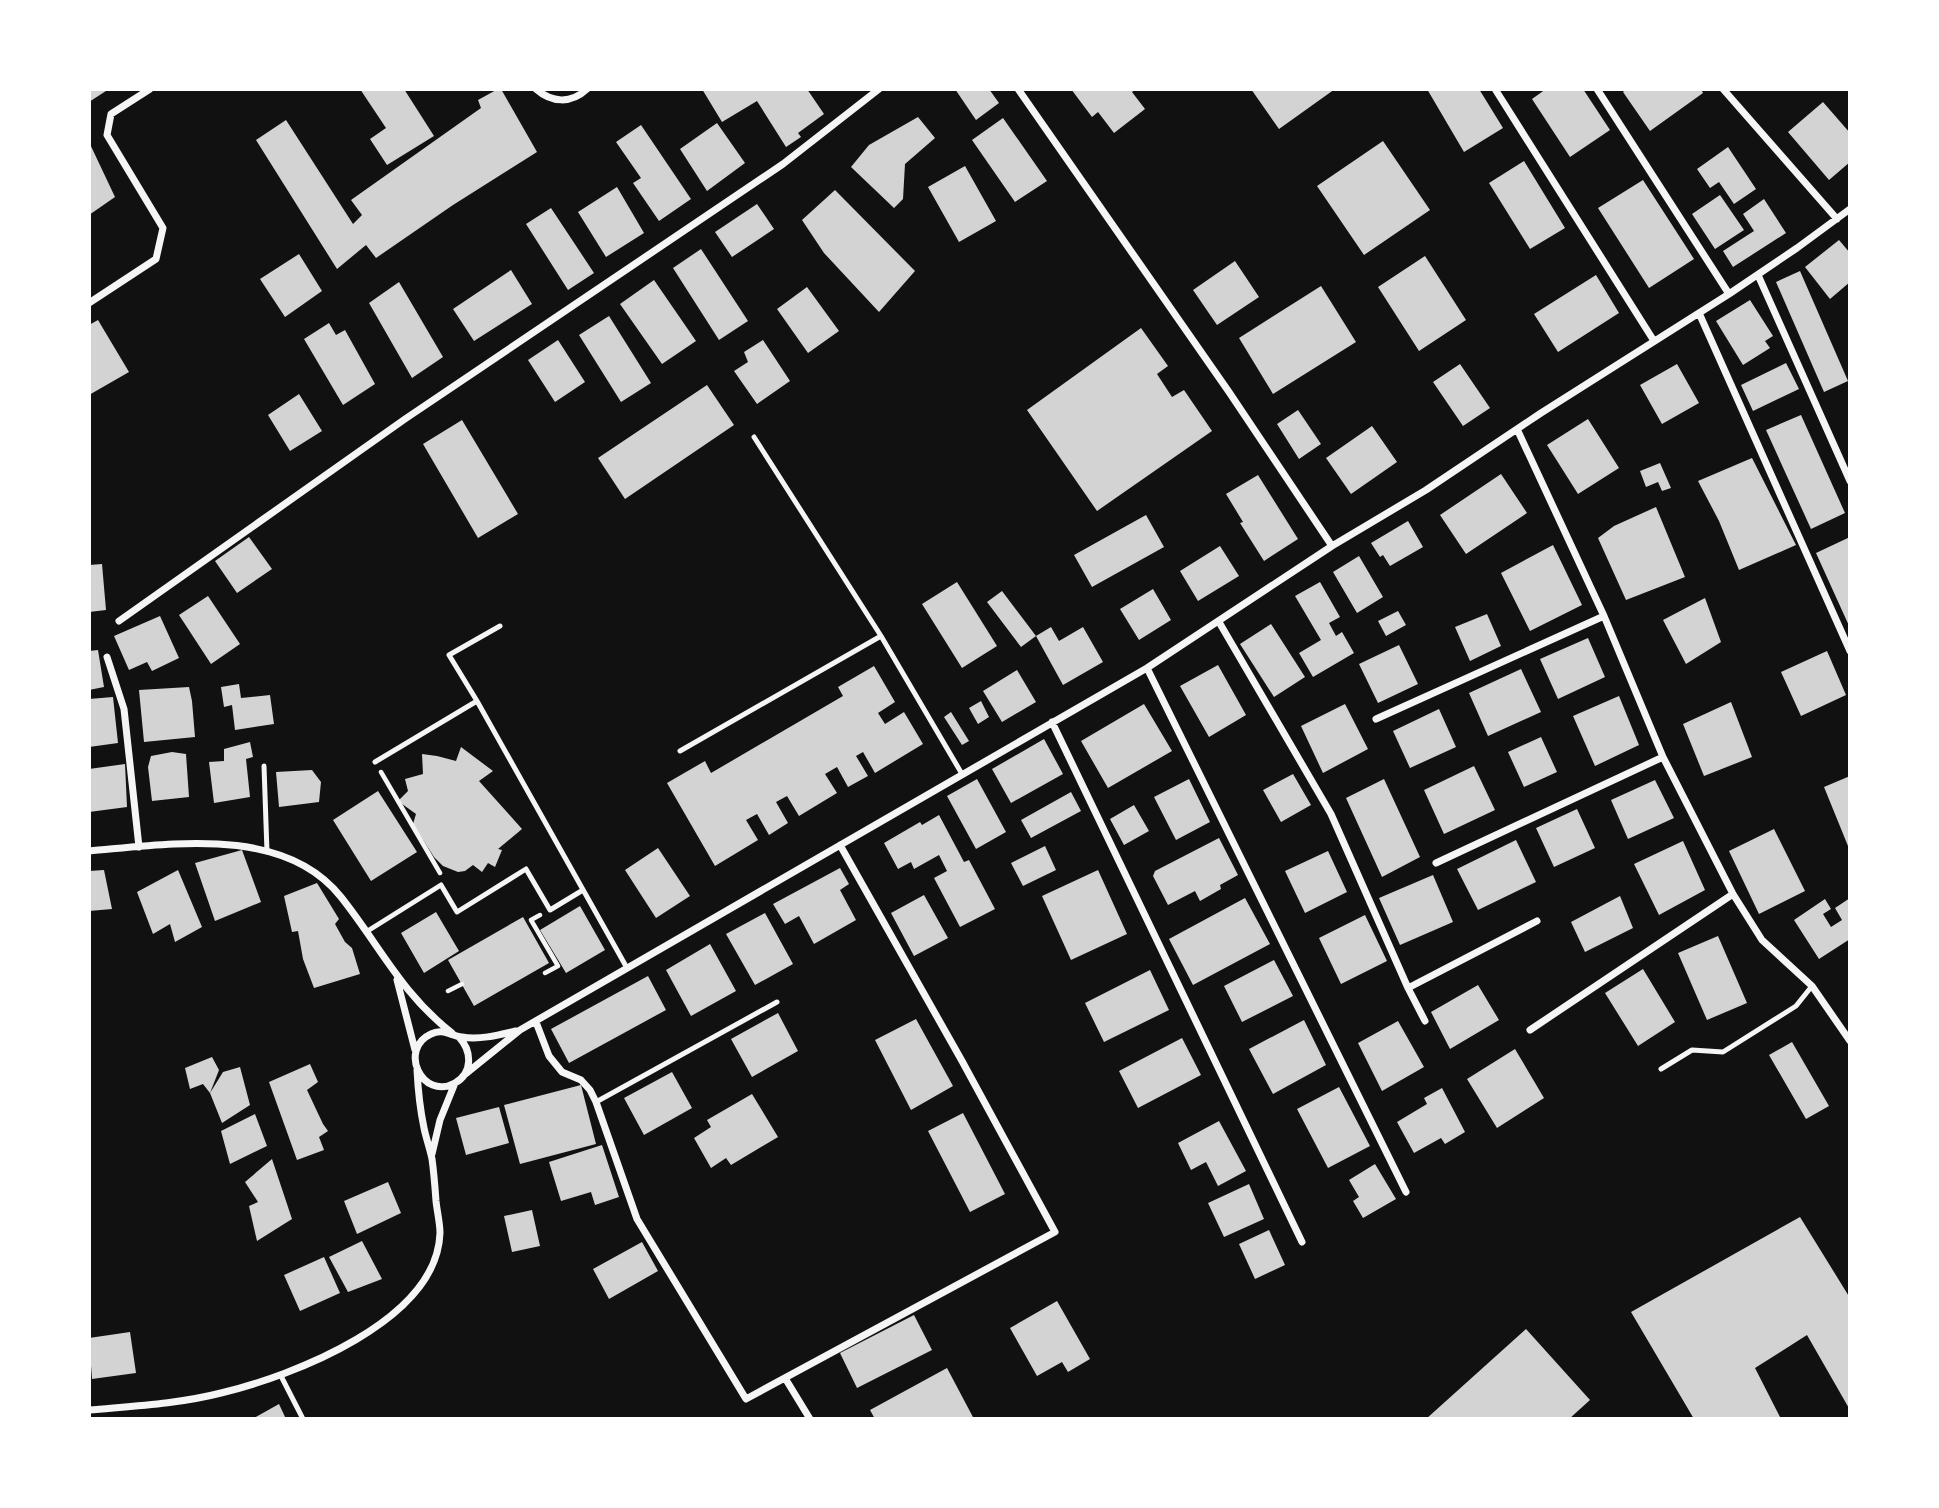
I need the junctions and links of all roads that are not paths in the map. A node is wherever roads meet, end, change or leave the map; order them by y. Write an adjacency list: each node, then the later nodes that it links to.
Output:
1 (150, 89): 13 (street)
2 (536, 89): 3 (street)
3 (587, 89)
4 (879, 89): 21 (street)
5 (1018, 89): 19 (street)
6 (1495, 89): 15 (street)
7 (1597, 89): 12 (street)
8 (1723, 89): 10 (street)
9 (1850, 209): 10 (street)
10 (1837, 219): 11 (street)
11 (1758, 275): 12 (street); 18 (street)
12 (1729, 294): 14 (street)
13 (89, 303)
14 (1699, 313): 15 (street); 25 (street)
15 (1654, 341): 16 (street)
16 (1517, 429): 19 (street); 20 (street)
17 (754, 437): 24 (lane)
18 (1850, 481)
19 (1332, 546): 22 (street)
20 (1604, 616): 29 (street); 32 (street)
21 (119, 621)
22 (1219, 622): 27 (street); 48 (street)
23 (500, 626): 28 (lane)
24 (881, 636): 31 (lane); 35 (lane)
25 (1850, 651)
26 (107, 657): 37 (street)
27 (1147, 668): 30 (street); 63 (street)
28 (477, 701): 33 (lane); 41 (lane)
29 (1376, 719)
30 (1052, 722): 35 (street); 64 (street)
31 (680, 751)
32 (1663, 757): 40 (street); 42 (street)
33 (375, 762)
34 (264, 766): 39 (lane)
35 (962, 774): 36 (street)
36 (840, 845): 45 (street); 66 (street)
37 (139, 847): 38 (street); 39 (street)
38 (89, 851)
39 (267, 852): 44 (street)
40 (1436, 863)
41 (583, 890): 44 (lane); 45 (lane)
42 (1732, 894): 47 (street); 53 (street)
43 (1537, 921): 48 (street)
44 (366, 932): 46 (street)
45 (627, 968): 51 (street)
46 (396, 976): 54 (street); 56 (street)
47 (1812, 986): 55 (street); 57 (lane)
48 (1408, 988): 50 (street)
49 (777, 1002): 61 (lane)
50 (1425, 1021)
51 (536, 1022): 52 (street); 61 (street)
52 (520, 1030): 54 (street); 59 (street)
53 (1530, 1030)
54 (455, 1035): 56 (street); 59 (street)
55 (1850, 1041)
56 (415, 1051): 58 (street)
57 (1661, 1069)
58 (416, 1070): 60 (street); 62 (street)
59 (463, 1076): 60 (street)
60 (455, 1083): 62 (street)
61 (596, 1102): 66 (street)
62 (432, 1159): 65 (street)
63 (1406, 1192)
64 (1302, 1242)
65 (281, 1376): 67 (street); 68 (lane)
66 (785, 1378): 69 (street)
67 (89, 1410)
68 (303, 1419)
69 (810, 1419)

